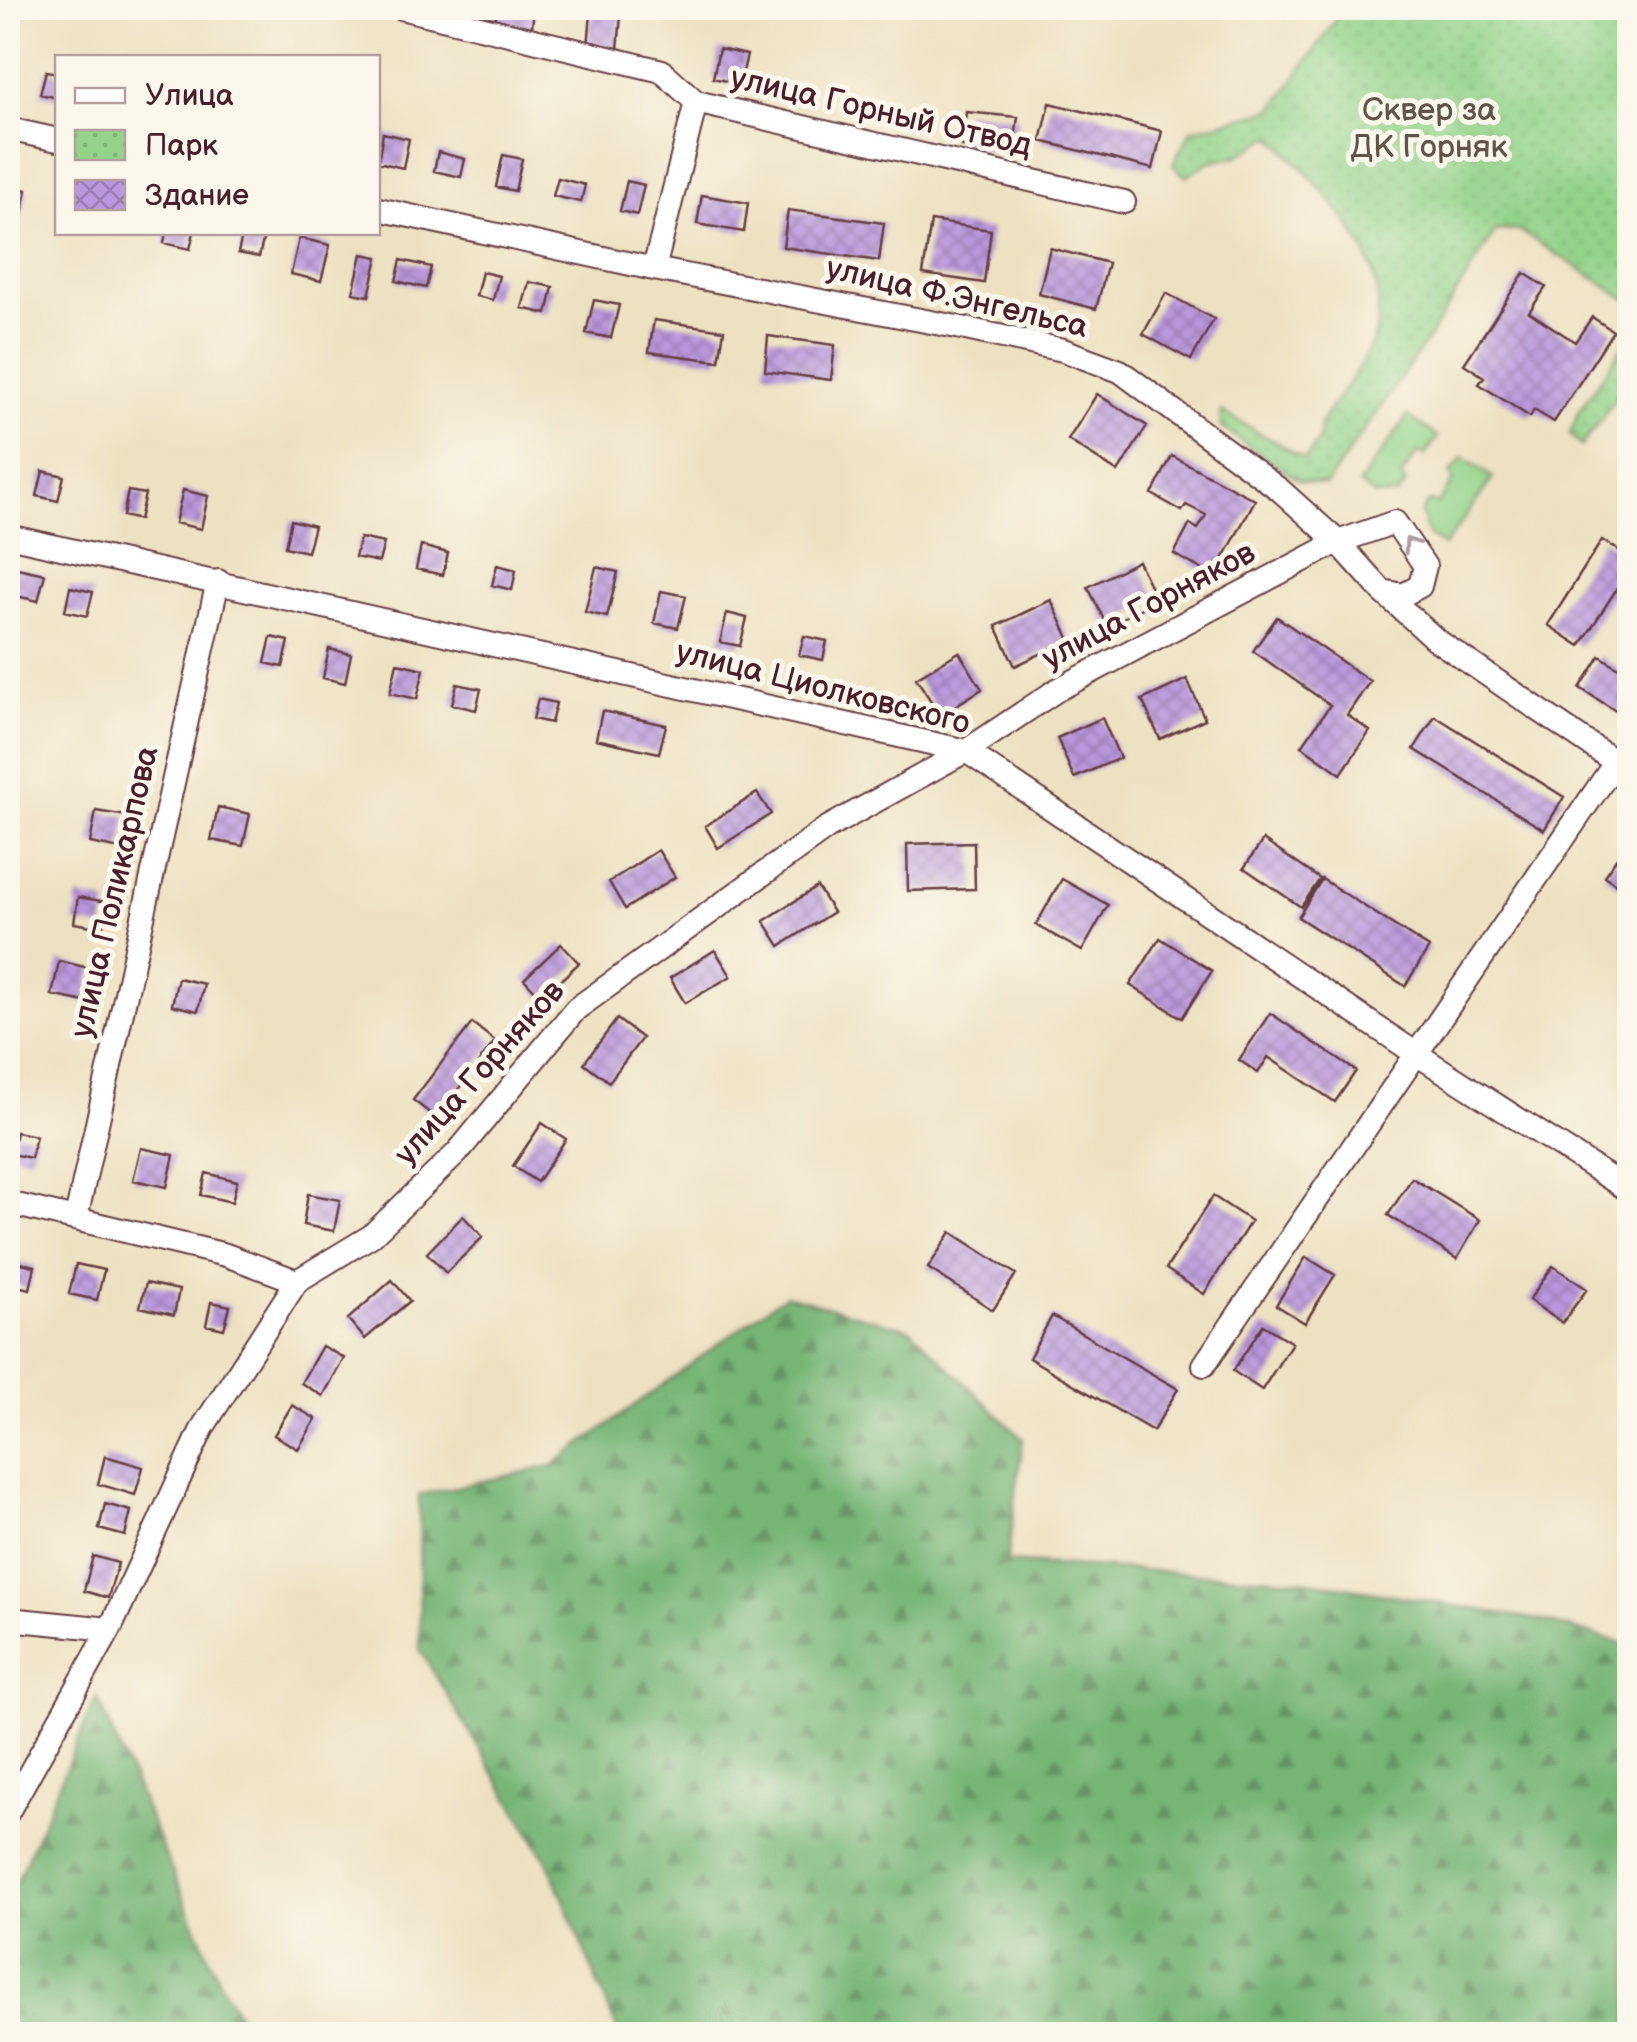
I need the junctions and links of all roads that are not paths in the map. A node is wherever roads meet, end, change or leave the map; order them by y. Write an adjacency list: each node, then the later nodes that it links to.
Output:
1 (401, 8): 2 (street, улица Горный Отвод)
2 (696, 102): 5 (street, улица Горный Отвод); 7 (street)
3 (8, 129): 4 (street)
4 (55, 139)
5 (1124, 202)
6 (380, 209): 7 (street, улица Ф.Энгельса)
7 (654, 269): 9 (street, улица Ф.Энгельса)
8 (8, 536): 10 (street, улица Циолковского)
9 (1338, 542): 11 (street, улица Ф.Энгельса); 11 (street, улица Горняков, one-way to 9); 12 (street, улица Горняков)
10 (218, 580): 12 (street, улица Циолковского); 17 (street, улица Поликарпова)
11 (1382, 592): 13 (street, улица Ф.Энгельса)
12 (966, 752): 14 (street, улица Циолковского); 18 (street, улица Горняков)
13 (1622, 768): 14 (street)
14 (1416, 1053): 15 (street, улица Циолковского); 19 (street)
15 (1630, 1191)
16 (8, 1203): 17 (street)
17 (76, 1218): 18 (street)
18 (297, 1280): 21 (street, улица Горняков)
19 (1204, 1365)
20 (8, 1619): 21 (street)
21 (110, 1629): 22 (street, улица Горняков)
22 (8, 1812)

